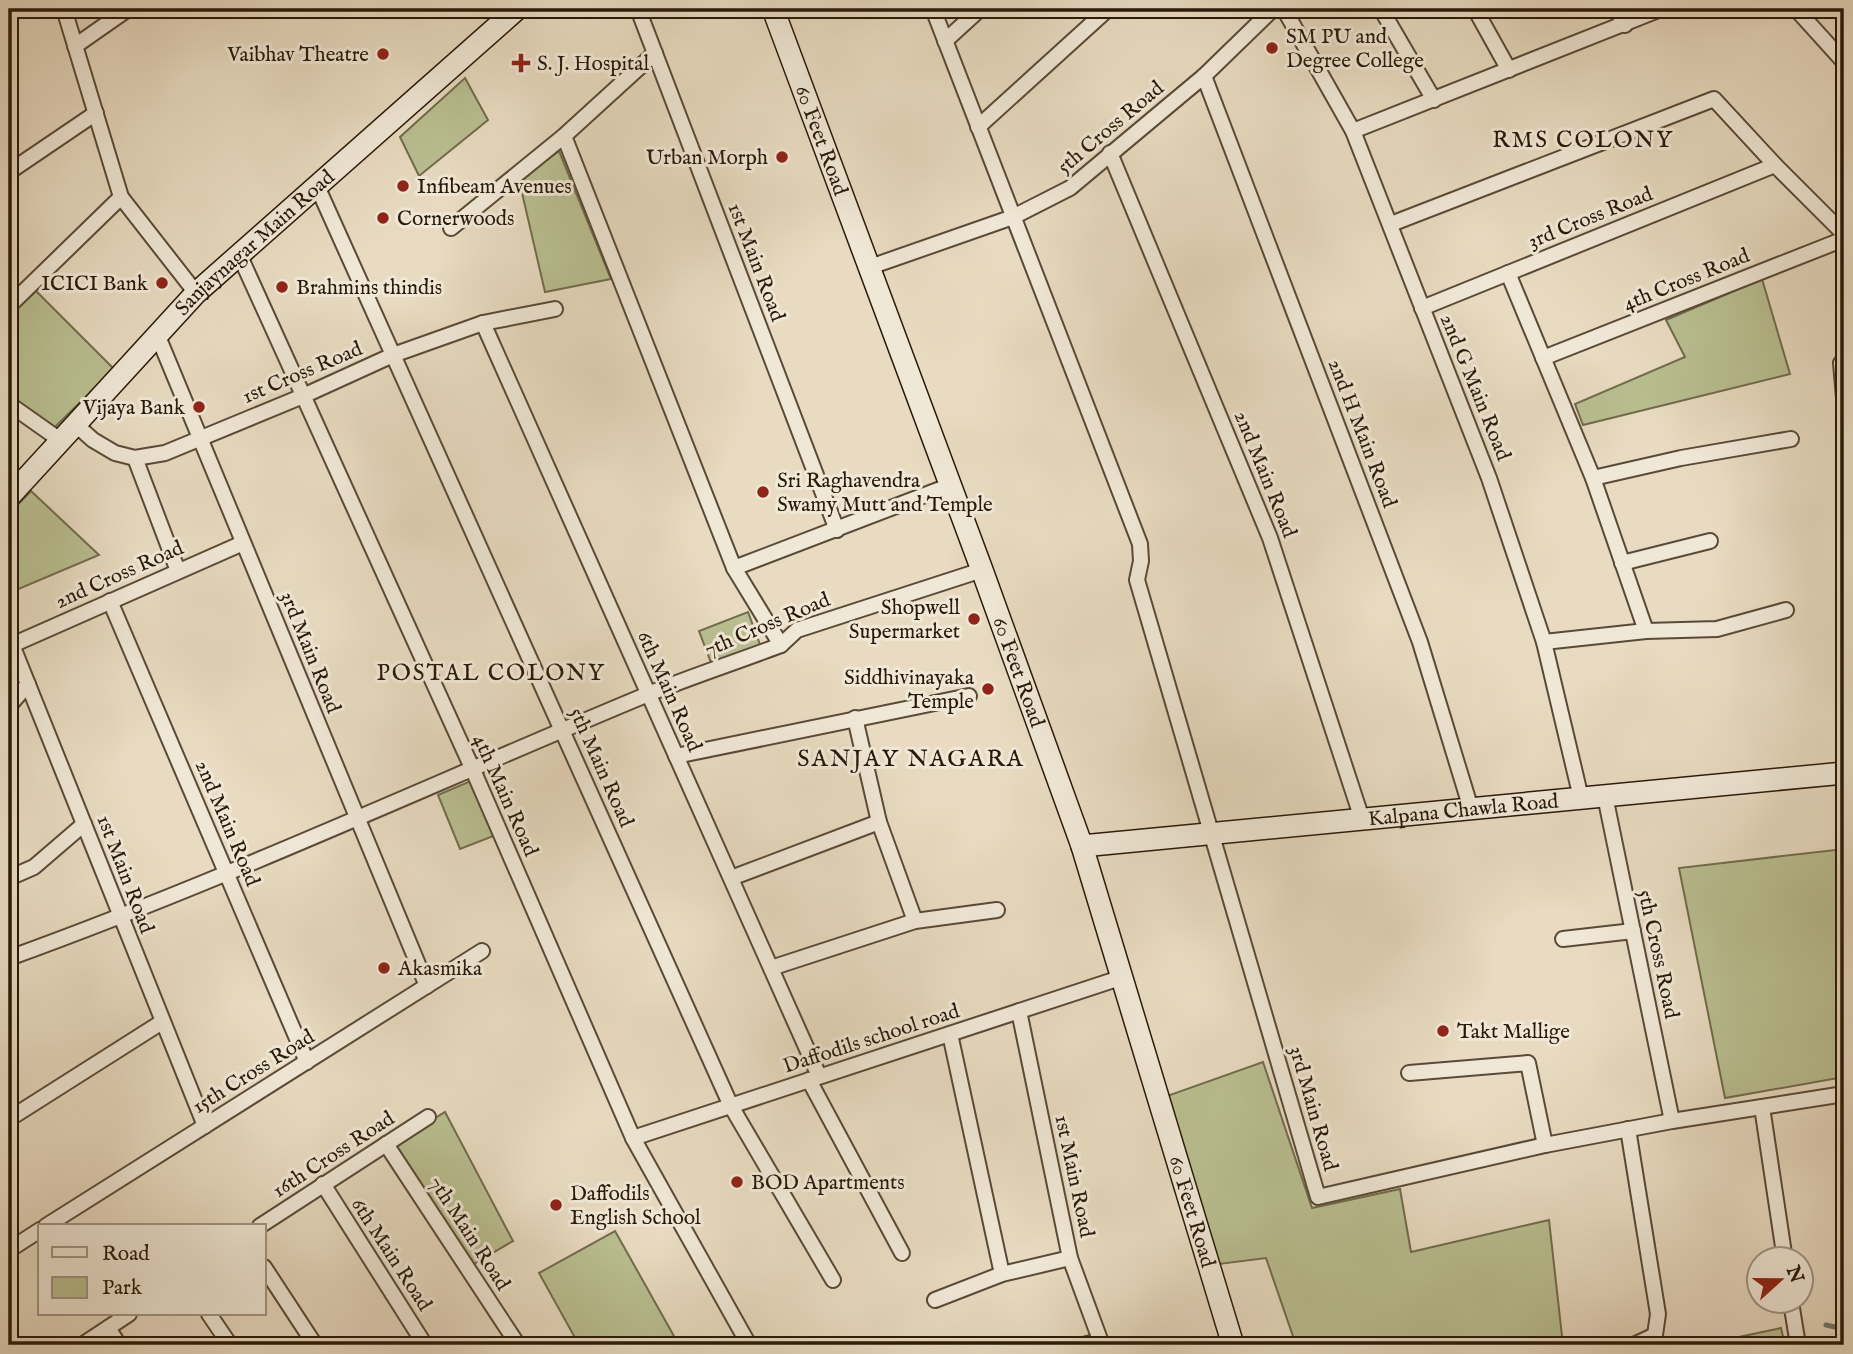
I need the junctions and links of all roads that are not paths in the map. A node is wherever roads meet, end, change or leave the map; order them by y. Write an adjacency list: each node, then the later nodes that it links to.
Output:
1 (64, 9): 18 (street)
2 (128, 9): 18 (street)
3 (517, 9): 31 (street, Sanjaynagar Main Road)
4 (638, 9): 19 (street, 1st Main Road)
5 (773, 9): 39 (street, 60 Feet Road)
6 (933, 9): 17 (street, 3rd Main Road)
7 (980, 9): 17 (street)
8 (1108, 9): 25 (street)
9 (1273, 9): 22 (street, 5th Cross Road)
10 (1283, 9): 26 (street, 2nd G Main Road)
11 (1381, 9): 23 (street)
12 (1475, 9): 21 (street)
13 (1616, 9): 16 (street)
14 (1661, 9): 16 (street)
15 (1796, 9): 20 (street)
16 (1625, 24): 21 (street)
17 (945, 41): 25 (street, 3rd Main Road)
18 (75, 46): 24 (street)
19 (654, 52): 27 (street); 62 (street, 1st Main Road)
20 (1844, 62)
21 (1509, 70): 23 (street)
22 (1204, 76): 28 (street, 5th Cross Road); 86 (street, 2nd H Main Road)
23 (1434, 100): 26 (street)
24 (96, 113): 30 (street); 32 (street)
25 (978, 127): 33 (street, 3rd Main Road)
26 (1353, 131): 34 (street, 2nd G Main Road)
27 (564, 136): 35 (street); 66 (street)
28 (1110, 153): 33 (street, 5th Cross Road); 88 (street, 2nd Main Road)
29 (1775, 165): 34 (street); 36 (street); 40 (street, 3rd Cross Road)
30 (9, 169)
31 (317, 186): 38 (street, Sanjaynagar Main Road); 47 (street, 5th Main Road)
32 (121, 197): 41 (street); 42 (street)
33 (1013, 217): 39 (street, 5th Cross Road); 91 (street, 3rd Main Road)
34 (1391, 224): 43 (street, 2nd G Main Road)
35 (451, 228)
36 (1844, 234)
37 (1844, 239): 48 (street, 4th Cross Road)
38 (239, 254): 41 (street, Sanjaynagar Main Road); 51 (street, 4th Main Road)
39 (870, 267): 60 (street, 60 Feet Road)
40 (1508, 273): 43 (street, 3rd Cross Road); 48 (street)
41 (195, 293): 46 (street, Sanjaynagar Main Road)
42 (9, 306)
43 (1422, 308): 73 (street, 2nd G Main Road)
44 (555, 309): 45 (street, 1st Cross Road)
45 (483, 323): 47 (street, 1st Cross Road); 76 (street, 6th Main Road)
46 (158, 334): 54 (street, Sanjaynagar Main Road); 55 (street, 3rd Main Road)
47 (393, 355): 51 (street, 1st Cross Road); 80 (street, 5th Main Road)
48 (1543, 358): 59 (street)
49 (1844, 361): 50 (street)
50 (1843, 382): 52 (street)
51 (303, 396): 55 (street, 1st Cross Road); 82 (street, 4th Main Road)
52 (1844, 398)
53 (9, 404): 57 (street)
54 (75, 424): 57 (street, Sanjaynagar Main Road); 58 (street)
55 (200, 437): 58 (street, 1st Cross Road); 64 (street, 3rd Main Road)
56 (1791, 439): 59 (street)
57 (60, 440): 61 (street, Sanjaynagar Main Road)
58 (135, 458): 68 (street)
59 (1593, 478): 65 (street)
60 (951, 485): 62 (street); 67 (street, 60 Feet Road)
61 (9, 497)
62 (837, 530): 66 (street)
63 (1710, 541): 65 (street)
64 (243, 542): 68 (street, 2nd Cross Road); 87 (street, 3rd Main Road)
65 (1622, 563): 71 (street)
66 (734, 568): 74 (street)
67 (982, 570): 74 (street, 7th Cross Road); 92 (street, 60 Feet Road)
68 (178, 571): 69 (street, 2nd Cross Road)
69 (110, 601): 72 (street, 2nd Cross Road); 93 (street, 2nd Main Road)
70 (1786, 610): 71 (street)
71 (1646, 631): 73 (street)
72 (10, 641): 75 (street, 1st Main Road)
73 (1544, 642): 85 (street, 2nd G Main Road)
74 (781, 645): 76 (street, 7th Cross Road)
75 (28, 684): 78 (street); 90 (street, 1st Main Road)
76 (649, 694): 80 (street, 7th Cross Road); 81 (street, 6th Main Road)
77 (970, 696): 79 (street)
78 (9, 706)
79 (855, 718): 81 (street); 89 (street)
80 (563, 731): 82 (street, 7th Cross Road); 113 (street, 5th Main Road)
81 (676, 756): 95 (street, 6th Main Road)
82 (473, 770): 87 (street, 7th Cross Road); 120 (street, 4th Main Road)
83 (1844, 773): 84 (street, Kalpana Chawla Road)
84 (1605, 796): 85 (street, Kalpana Chawla Road); 99 (street, 5th Cross Road)
85 (1581, 798): 86 (street, Kalpana Chawla Road)
86 (1471, 809): 88 (street, Kalpana Chawla Road)
87 (357, 819): 93 (street, 7th Cross Road); 105 (street, 3rd Main Road)
88 (1362, 819): 91 (street, Kalpana Chawla Road)
89 (879, 822): 95 (street); 98 (street)
90 (84, 824): 94 (street); 97 (street, 1st Main Road)
91 (1212, 834): 92 (street, Kalpana Chawla Road); 122 (street, 3rd Main Road)
92 (1082, 846): 104 (street, 60 Feet Road)
93 (227, 875): 97 (street, 7th Cross Road); 109 (street, 2nd Main Road)
94 (9, 878)
95 (731, 878): 103 (street, 6th Main Road)
96 (997, 910): 98 (street)
97 (121, 918): 102 (street, 7th Cross Road); 107 (street, 1st Main Road)
98 (915, 921): 103 (street)
99 (1633, 930): 100 (street); 117 (street, 5th Cross Road)
100 (1563, 939)
101 (482, 951): 105 (street, 15th Cross Road)
102 (9, 958)
103 (771, 968): 111 (street, 6th Main Road)
104 (1123, 977): 106 (street, Daffodils school road); 148 (street, 60 Feet Road)
105 (427, 986): 109 (street, 15th Cross Road)
106 (1019, 1011): 108 (street, Daffodils school road); 130 (street, 1st Main Road)
107 (162, 1022): 116 (street); 118 (street, 1st Main Road)
108 (950, 1034): 111 (street, Daffodils school road); 132 (street)
109 (307, 1062): 118 (street, 15th Cross Road)
110 (1409, 1073): 122 (street)
111 (814, 1078): 113 (street, Daffodils school road); 129 (street, 6th Main Road)
112 (1844, 1094): 114 (street, 3rd Main Road)
113 (731, 1106): 120 (street, Daffodils school road); 133 (street, 5th Main Road)
114 (1762, 1107): 117 (street, 3rd Main Road); 127 (street)
115 (428, 1117): 121 (street, 16th Cross Road)
116 (9, 1119)
117 (1672, 1121): 119 (street, 3rd Main Road)
118 (205, 1126): 124 (street, 15th Cross Road)
119 (1628, 1129): 122 (street, 3rd Main Road); 149 (street)
120 (633, 1138): 146 (street, 4th Main Road)
121 (386, 1144): 123 (street, 16th Cross Road); 145 (street, 7th Main Road)
122 (1545, 1145)
123 (323, 1184): 125 (street, 16th Cross Road); 144 (street, 6th Main Road)
124 (49, 1224)
125 (263, 1224)
126 (38, 1231): 128 (street)
127 (1783, 1246)
128 (9, 1250)
129 (902, 1253)
130 (1070, 1258): 132 (street); 139 (street, 1st Main Road)
131 (266, 1269): 143 (street)
132 (1002, 1274): 134 (street)
133 (832, 1280)
134 (935, 1300)
135 (126, 1316): 138 (street)
136 (210, 1316): 142 (street)
137 (1793, 1316): 150 (street)
138 (108, 1328): 140 (street); 141 (street)
139 (1100, 1343): 147 (street)
140 (82, 1345)
141 (119, 1345)
142 (230, 1345)
143 (315, 1345)
144 (425, 1345)
145 (519, 1345)
146 (749, 1345)
147 (1083, 1345)
148 (1233, 1345)
149 (1634, 1345)
150 (1798, 1345)

